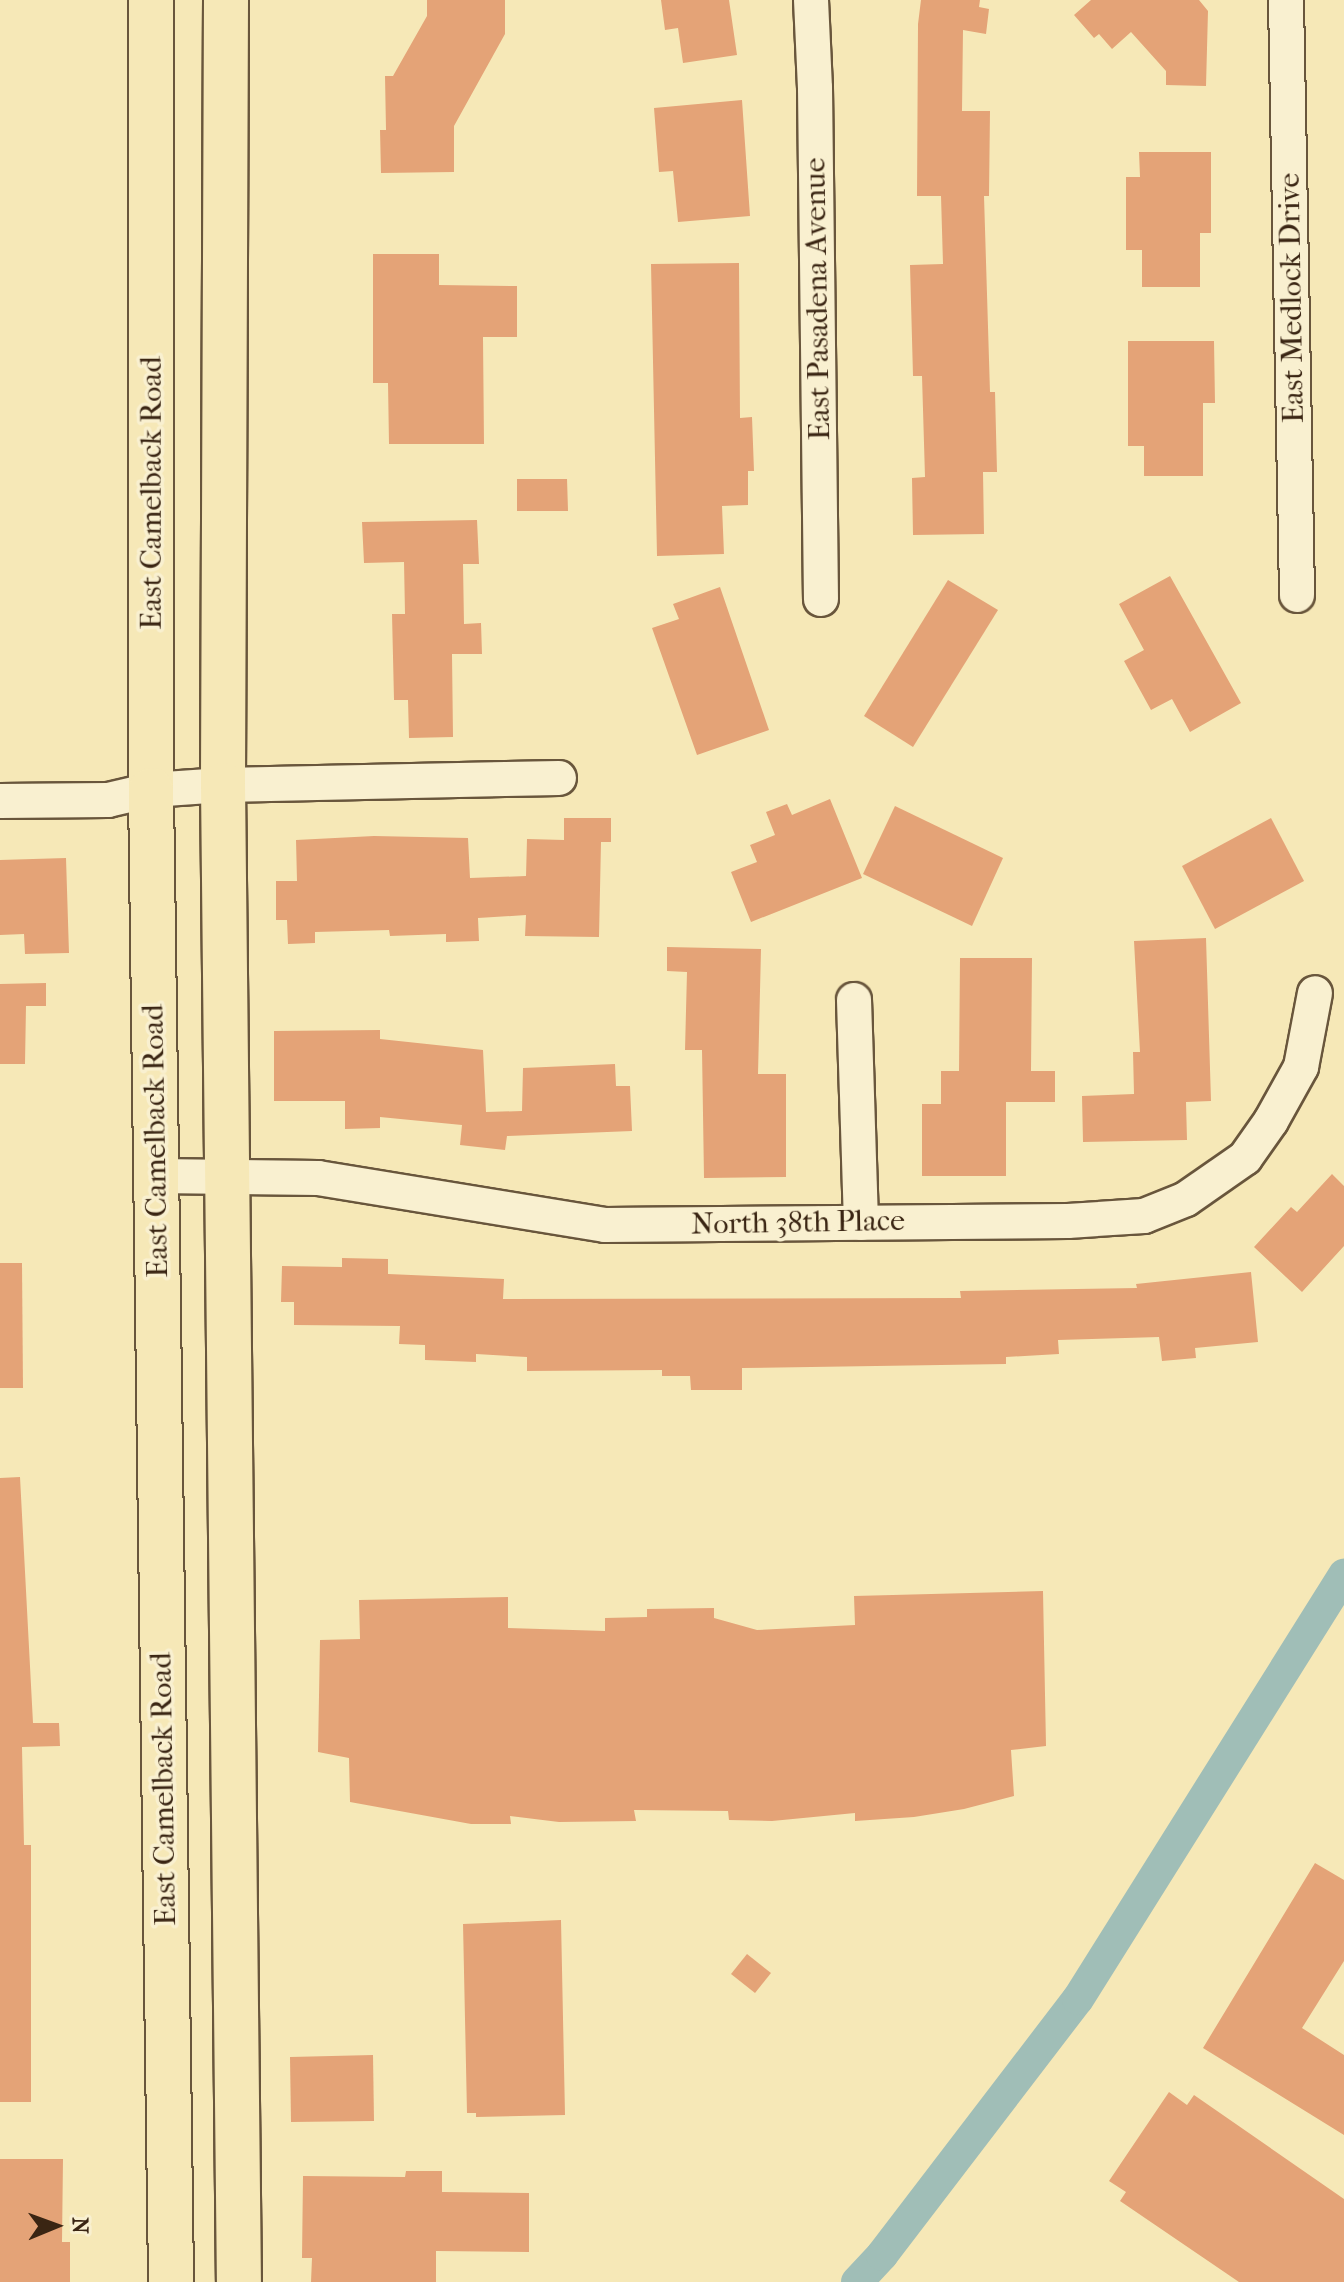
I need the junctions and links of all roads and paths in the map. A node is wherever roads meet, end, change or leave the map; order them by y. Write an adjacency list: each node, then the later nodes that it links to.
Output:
1 (151, 0): 9 (main road, East Camelback Road)
2 (226, 0): 8 (main road)
3 (811, 0): 6 (street, East Pasadena Avenue)
4 (1286, 0): 5 (street, East Medlock Drive)
5 (1297, 595)
6 (821, 599)
7 (559, 778): 8 (street)
8 (223, 785): 9 (street); 13 (main road)
9 (151, 790): 10 (street); 14 (main road, East Camelback Road)
10 (0, 801)
11 (1315, 993): 15 (street, North 38th Place)
12 (854, 1000): 15 (street)
13 (228, 1175): 14 (street, North 38th Place); 15 (street, North 38th Place); 17 (main road)
14 (156, 1176): 16 (main road, East Camelback Road)
15 (861, 1223)
16 (164, 1794): 17 (main road); 18 (main road, East Camelback Road)
17 (233, 1798): 19 (main road)
18 (171, 2282)
19 (239, 2282)

